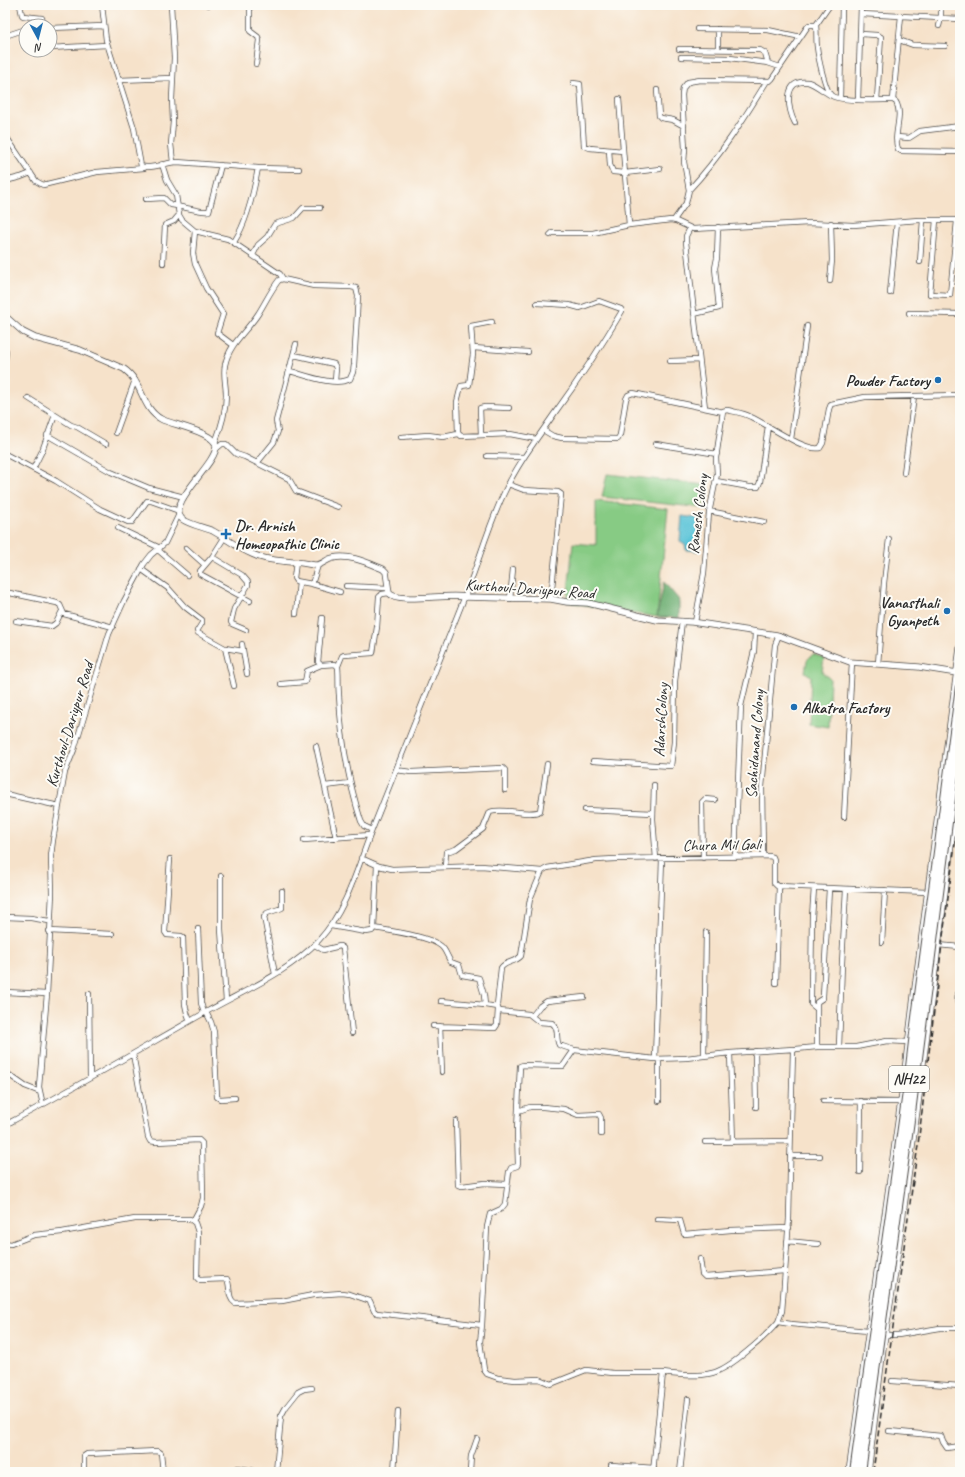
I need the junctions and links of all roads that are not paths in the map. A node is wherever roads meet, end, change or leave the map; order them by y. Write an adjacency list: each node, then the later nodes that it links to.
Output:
1 (20, 5): 13 (street)
2 (102, 5): 17 (street)
3 (171, 5): 36 (street)
4 (208, 5): 5 (street)
5 (216, 5)
6 (250, 5): 34 (street)
7 (830, 5): 16 (street)
8 (842, 5): 42 (street)
9 (862, 5): 11 (street)
10 (941, 5): 14 (street)
11 (861, 14): 12 (street); 23 (street)
12 (901, 16): 14 (street); 26 (street)
13 (42, 18)
14 (941, 18): 15 (street); 18 (street)
15 (960, 19)
16 (814, 25): 25 (street); 41 (street)
17 (104, 26): 19 (street); 27 (street)
18 (939, 26)
19 (58, 28)
20 (697, 28): 21 (street)
21 (718, 29): 25 (street); 31 (street)
22 (18, 32): 24 (street)
23 (861, 34): 44 (street); 45 (street)
24 (5, 36)
25 (800, 37): 35 (street)
26 (899, 40): 28 (street); 46 (street)
27 (107, 45): 29 (street); 37 (street)
28 (945, 46)
29 (58, 48)
30 (679, 49): 31 (street)
31 (718, 49): 33 (street)
32 (681, 57): 33 (street)
33 (768, 63): 35 (street)
34 (256, 64)
35 (780, 67): 38 (street)
36 (172, 78): 37 (street); 55 (street)
37 (119, 80): 58 (street)
38 (767, 81): 48 (street); 65 (street)
39 (573, 83): 52 (street)
40 (657, 90): 48 (street)
41 (831, 96): 42 (street); 47 (street)
42 (840, 98): 44 (street)
43 (619, 99): 53 (street)
44 (858, 99): 45 (street)
45 (877, 100): 46 (street)
46 (893, 100): 51 (street)
47 (795, 123)
48 (684, 126): 65 (street)
49 (960, 126): 51 (street)
50 (5, 135): 62 (street)
51 (897, 137): 54 (street)
52 (609, 150): 53 (street); 63 (street)
53 (623, 151): 63 (street)
54 (960, 152)
55 (172, 162): 56 (street); 57 (street)
56 (162, 164): 58 (street); 67 (street)
57 (221, 165): 59 (street); 67 (street)
58 (144, 168): 62 (street)
59 (258, 168): 60 (street); 81 (street)
60 (299, 169)
61 (660, 169): 63 (street)
62 (31, 173): 64 (street)
63 (624, 173): 76 (street)
64 (5, 181)
65 (689, 190): 70 (street)
66 (146, 199): 67 (street)
67 (178, 205): 69 (street)
68 (320, 208): 82 (street)
69 (179, 214): 79 (street); 84 (street)
70 (674, 220): 76 (street); 78 (street)
71 (923, 220): 72 (street); 74 (street); 83 (street)
72 (936, 220): 73 (street); 73 (street)
73 (959, 220)
74 (897, 222): 75 (street); 87 (street)
75 (831, 223): 77 (street); 86 (street)
76 (628, 225): 80 (street)
77 (718, 227): 78 (street); 90 (street)
78 (690, 228): 90 (street)
79 (195, 231): 81 (street); 96 (street)
80 (550, 235)
81 (234, 242): 82 (street)
82 (253, 255): 85 (street)
83 (920, 262)
84 (163, 263)
85 (283, 279): 96 (street); 106 (street)
86 (830, 281)
87 (890, 293)
88 (537, 303): 115 (street)
89 (909, 313): 91 (street)
90 (694, 314): 102 (street)
91 (960, 314)
92 (5, 316): 105 (street)
93 (492, 322): 97 (street)
94 (807, 326): 122 (street)
95 (296, 344): 100 (street)
96 (233, 345): 125 (street)
97 (473, 348): 99 (street); 117 (street)
98 (5, 349): 101 (street)
99 (528, 352)
100 (294, 355): 104 (street); 106 (street)
101 (5, 360)
102 (699, 360): 103 (street); 111 (street)
103 (670, 361)
104 (290, 371): 106 (street); 130 (street)
105 (135, 380): 116 (street); 125 (street)
106 (335, 381)
107 (960, 395): 108 (street)
108 (914, 396): 122 (street); 132 (street)
109 (28, 398): 113 (street)
110 (510, 408): 119 (street)
111 (705, 408): 112 (street); 115 (street)
112 (724, 411): 114 (street); 127 (street, Ramesh Colony)
113 (55, 415): 118 (street); 123 (street)
114 (768, 426): 122 (street); 133 (street)
115 (543, 430): 121 (street)
116 (116, 434)
117 (458, 434): 119 (street); 120 (street)
118 (47, 435): 131 (street); 135 (street)
119 (480, 435): 121 (street)
120 (401, 437)
121 (536, 438): 129 (street)
122 (791, 439)
123 (106, 444)
124 (656, 444): 127 (street)
125 (215, 446): 130 (street); 135 (street, Kurthoul-Dariypur Road)
126 (5, 454): 131 (street)
127 (717, 454): 133 (street, Ramesh Colony)
128 (486, 456): 129 (street)
129 (524, 457): 134 (street)
130 (257, 463): 136 (street)
131 (33, 469): 139 (street)
132 (904, 473)
133 (716, 481): 137 (street, Ramesh Colony)
134 (508, 484): 161 (street); 163 (street)
135 (184, 497): 138 (street, Kurthoul-Dariypur Road)
136 (338, 507)
137 (709, 511): 140 (street); 170 (street, Ramesh Colony)
138 (179, 512): 139 (street); 143 (street); 146 (street, Kurthoul-Dariypur Road)
139 (130, 522): 142 (street)
140 (764, 522)
141 (118, 528): 142 (street)
142 (126, 532): 146 (street)
143 (224, 538): 147 (street); 148 (street)
144 (889, 539): 180 (street)
145 (186, 548): 149 (street)
146 (159, 549): 152 (street, Kurthoul-Dariypur Road); 153 (street)
147 (212, 557): 149 (street); 160 (street)
148 (296, 562): 150 (street); 154 (street)
149 (205, 565): 160 (street)
150 (318, 565): 155 (street); 157 (street)
151 (513, 569): 162 (street)
152 (141, 570): 171 (street, Kurthoul-Dariypur Road); 176 (street)
153 (187, 575)
154 (299, 582): 155 (street); 166 (street)
155 (312, 584): 159 (street)
156 (346, 586): 157 (street)
157 (388, 590): 161 (street, Kurthoul-Dariypur Road); 182 (street)
158 (5, 592): 165 (street)
159 (340, 592)
160 (242, 596): 164 (street); 172 (street)
161 (465, 598): 162 (street, Kurthoul-Dariypur Road); 192 (street)
162 (510, 599): 163 (street, Kurthoul-Dariypur Road)
163 (551, 599): 169 (street, Kurthoul-Dariypur Road)
164 (250, 600)
165 (62, 611): 168 (street); 171 (street)
166 (296, 614)
167 (322, 618): 181 (street)
168 (16, 620)
169 (682, 621): 170 (street, Kurthoul-Dariypur Road); 190 (street, AdarshColony)
170 (695, 622): 173 (street, Kurthoul-Dariypur Road)
171 (112, 627): 200 (street, Kurthoul-Dariypur Road)
172 (246, 630)
173 (755, 632): 174 (street, Kurthoul-Dariypur Road); 208 (street)
174 (779, 635): 179 (street, Kurthoul-Dariypur Road); 207 (street, Sachidanand Colony)
175 (242, 644): 178 (street)
176 (225, 648): 178 (street); 186 (street)
177 (960, 648): 183 (street)
178 (243, 651): 184 (street)
179 (852, 662): 180 (street, Kurthoul-Dariypur Road); 203 (street)
180 (878, 664): 183 (street, Kurthoul-Dariypur Road)
181 (320, 665): 182 (street); 185 (street)
182 (338, 666): 194 (street)
183 (957, 673): 218 (street)
184 (247, 674)
185 (281, 684)
186 (234, 686)
187 (960, 686): 330 (highway, NH22, bridge)
188 (960, 728): 331 (highway, NH22, bridge)
189 (316, 746): 196 (street)
190 (593, 761)
191 (547, 764): 215 (street)
192 (396, 770): 197 (street); 204 (street)
193 (960, 773): 219 (street)
194 (350, 783): 196 (street); 204 (street)
195 (654, 785): 202 (street)
196 (324, 786): 205 (street)
197 (505, 790)
198 (5, 794): 200 (street)
199 (715, 800): 210 (street)
200 (59, 806): 228 (street, Kurthoul-Dariypur Road)
201 (585, 810): 202 (street)
202 (653, 813): 212 (street)
203 (844, 817)
204 (371, 833): 205 (street); 209 (street)
205 (336, 838): 206 (street)
206 (304, 840)
207 (764, 856): 208 (street, Chura Mil Gali); 220 (street, Chura Mil Gali)
208 (735, 857): 210 (street, Chura Mil Gali)
209 (361, 858): 214 (street, Chura Mil Gali); 229 (street)
210 (703, 858): 213 (street, Chura Mil Gali)
211 (170, 859): 257 (street)
212 (656, 859): 213 (street, Chura Mil Gali); 216 (street, Chura Mil Gali)
213 (662, 859): 270 (street)
214 (377, 865): 215 (street, Chura Mil Gali); 230 (street)
215 (445, 867): 216 (street, Chura Mil Gali)
216 (547, 869): 250 (street)
217 (221, 876): 247 (street)
218 (930, 876): 219 (street); 226 (street)
219 (946, 879): 237 (street)
220 (779, 886): 221 (street); 241 (street)
221 (814, 888): 222 (street); 251 (street)
222 (829, 889): 223 (street); 251 (street)
223 (846, 889): 225 (street); 263 (street)
224 (282, 890): 239 (street)
225 (886, 890): 226 (street); 235 (street)
226 (928, 892): 255 (street)
227 (5, 917): 228 (street)
228 (50, 921): 232 (street, Kurthoul-Dariypur Road)
229 (331, 926): 230 (street); 236 (street)
230 (374, 928): 249 (street)
231 (198, 929): 253 (street)
232 (49, 931): 234 (street); 243 (street, Kurthoul-Dariypur Road)
233 (706, 932): 269 (street)
234 (112, 934)
235 (882, 942)
236 (315, 945): 239 (street); 260 (street)
237 (938, 946): 238 (street); 256 (street)
238 (960, 947)
239 (275, 974): 247 (street)
240 (960, 978): 246 (street)
241 (776, 983)
242 (5, 992): 243 (street)
243 (47, 994): 274 (street, Kurthoul-Dariypur Road)
244 (89, 994): 273 (street)
245 (584, 997): 254 (street)
246 (959, 997): 252 (street)
247 (226, 1001): 253 (street)
248 (441, 1002): 249 (street)
249 (485, 1005): 250 (street)
250 (498, 1009): 254 (street); 259 (street)
251 (817, 1009): 262 (street)
252 (960, 1011)
253 (205, 1013): 257 (street); 275 (street)
254 (532, 1016): 265 (street)
255 (911, 1016): 256 (street); 261 (street)
256 (928, 1018): 305 (street)
257 (190, 1021): 268 (street)
258 (433, 1026): 259 (street)
259 (440, 1026): 272 (street)
260 (352, 1033)
261 (908, 1042): 263 (street); 279 (street)
262 (817, 1047): 263 (street); 264 (street)
263 (840, 1047)
264 (794, 1049): 266 (street); 286 (street)
265 (574, 1050): 270 (street); 282 (street)
266 (755, 1052): 267 (street); 281 (street)
267 (730, 1053): 269 (street); 288 (street)
268 (133, 1054): 273 (street); 294 (street)
269 (704, 1056): 270 (street)
270 (657, 1059): 276 (street)
271 (5, 1072): 274 (street)
272 (442, 1072)
273 (90, 1078): 280 (street)
274 (40, 1092): 280 (street, Kurthoul-Dariypur Road)
275 (236, 1098)
276 (659, 1100)
277 (823, 1101): 278 (street)
278 (861, 1101): 279 (street); 291 (street)
279 (901, 1102): 304 (street)
280 (43, 1105): 284 (street)
281 (756, 1107)
282 (518, 1111): 285 (street); 292 (street)
283 (456, 1121): 292 (street)
284 (5, 1125)
285 (601, 1134)
286 (790, 1141): 288 (street); 289 (street)
287 (705, 1142): 288 (street)
288 (733, 1142)
289 (790, 1156): 290 (street); 295 (street)
290 (820, 1156)
291 (860, 1172)
292 (507, 1184): 302 (street)
293 (657, 1220): 295 (street)
294 (193, 1221): 297 (street); 302 (street)
295 (789, 1228): 296 (street)
296 (788, 1242): 298 (street); 300 (street)
297 (5, 1243)
298 (818, 1244)
299 (700, 1259): 300 (street)
300 (785, 1271): 301 (street)
301 (778, 1322): 304 (street); 308 (street)
302 (482, 1325): 308 (street)
303 (960, 1328): 305 (street)
304 (868, 1332): 306 (street)
305 (885, 1335): 307 (street)
306 (865, 1357): 307 (street); 329 (street)
307 (882, 1359): 332 (street)
308 (663, 1373): 319 (street)
309 (892, 1381): 310 (street)
310 (960, 1386)
311 (312, 1388): 323 (street)
312 (688, 1399): 328 (street)
313 (398, 1411): 326 (street)
314 (889, 1431): 316 (street)
315 (477, 1439): 327 (street)
316 (960, 1446)
317 (611, 1465): 319 (street)
318 (238, 1468): 322 (street)
319 (653, 1470)
320 (84, 1472): 321 (street)
321 (163, 1472)
322 (260, 1472)
323 (276, 1472)
324 (366, 1472): 325 (street)
325 (379, 1472)
326 (394, 1472)
327 (470, 1472)
328 (680, 1472)
329 (849, 1472)
330 (854, 1472)
331 (861, 1472)
332 (868, 1472)

